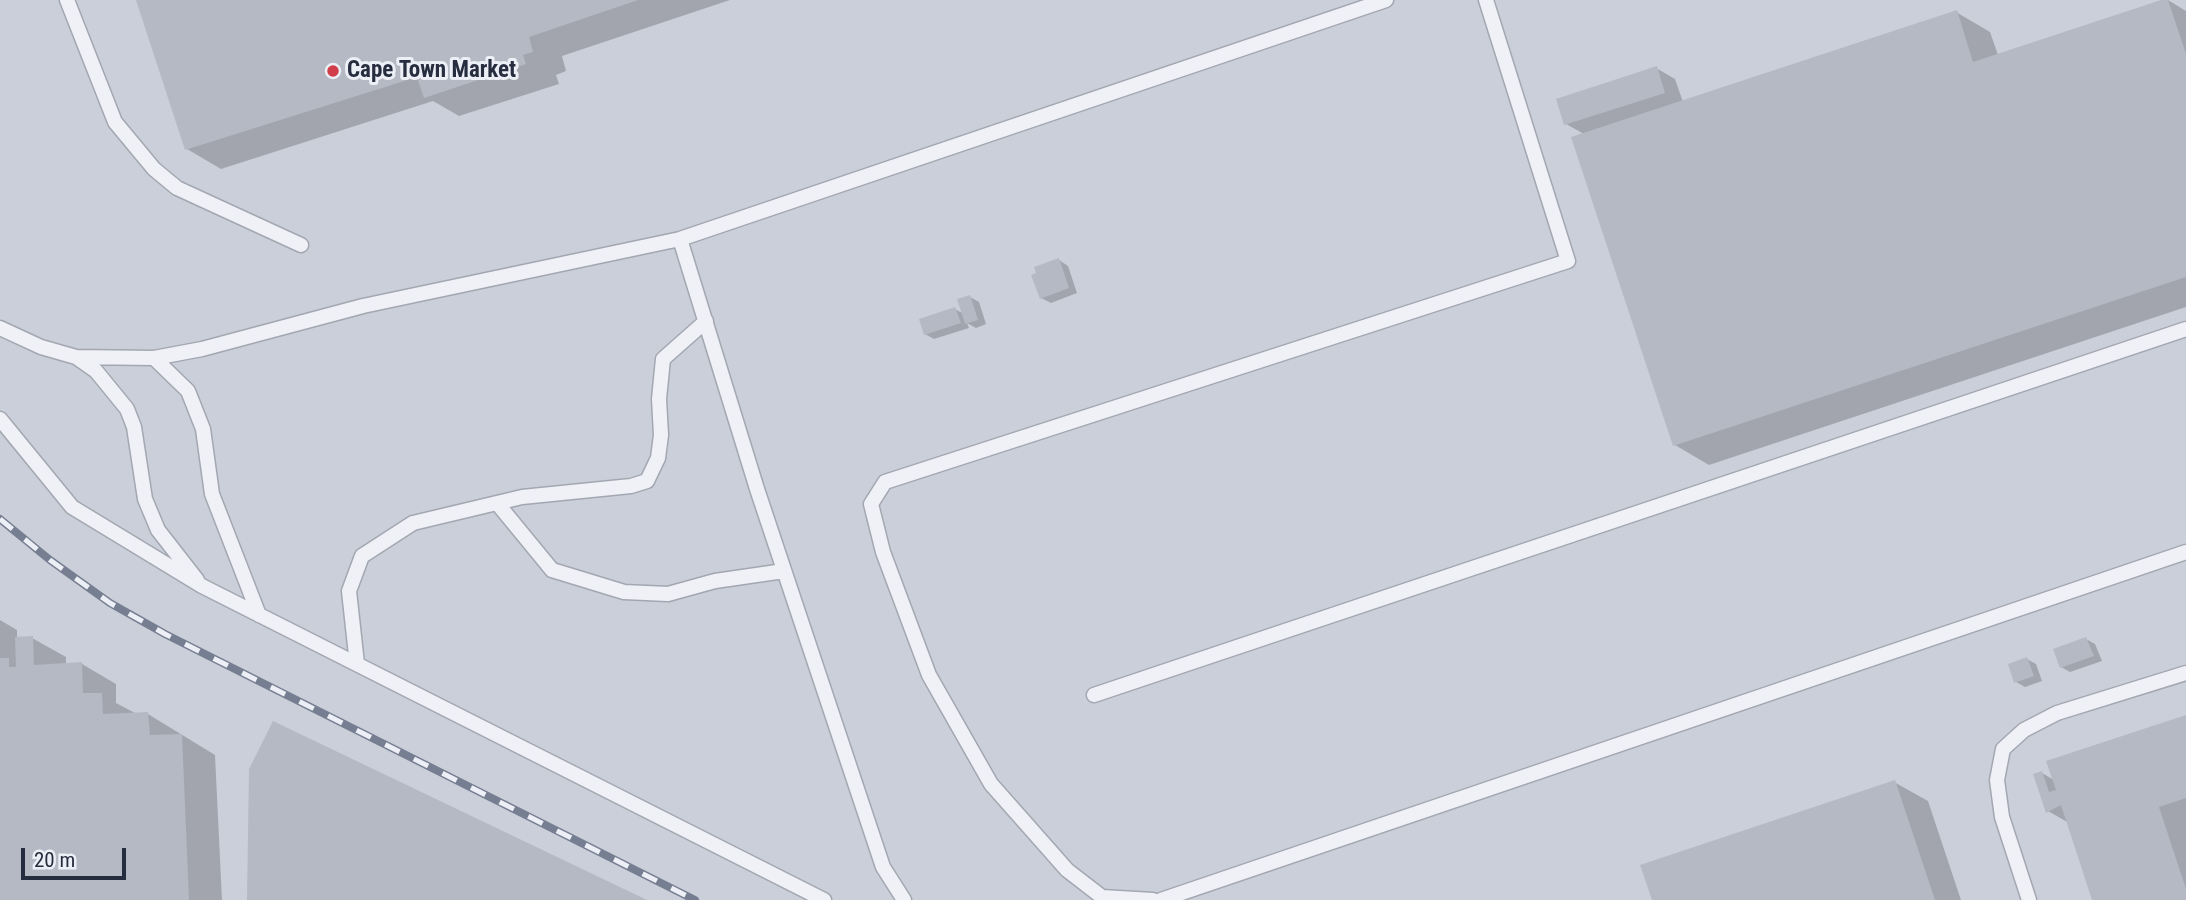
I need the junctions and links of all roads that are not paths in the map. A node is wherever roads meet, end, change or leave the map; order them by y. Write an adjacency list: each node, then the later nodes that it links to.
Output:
1 (66, 0): 5 (lane)
2 (1386, 0): 4 (lane)
3 (1486, 0): 22 (lane)
4 (680, 239): 6 (lane); 10 (lane)
5 (301, 245)
6 (706, 321): 12 (lane); 14 (lane)
7 (0, 328): 9 (lane)
8 (2186, 329): 19 (lane)
9 (76, 357): 10 (lane); 15 (lane)
10 (154, 358): 16 (lane)
11 (0, 419): 15 (lane)
12 (497, 503): 14 (lane); 17 (lane)
13 (2186, 552): 23 (lane)
14 (785, 570): 21 (lane)
15 (202, 586): 16 (lane)
16 (260, 615): 17 (lane)
17 (357, 664): 20 (lane)
18 (2186, 673): 24 (lane)
19 (1094, 695)
20 (824, 900)
21 (904, 900)
22 (1153, 900)
23 (1161, 900)
24 (2029, 900)

